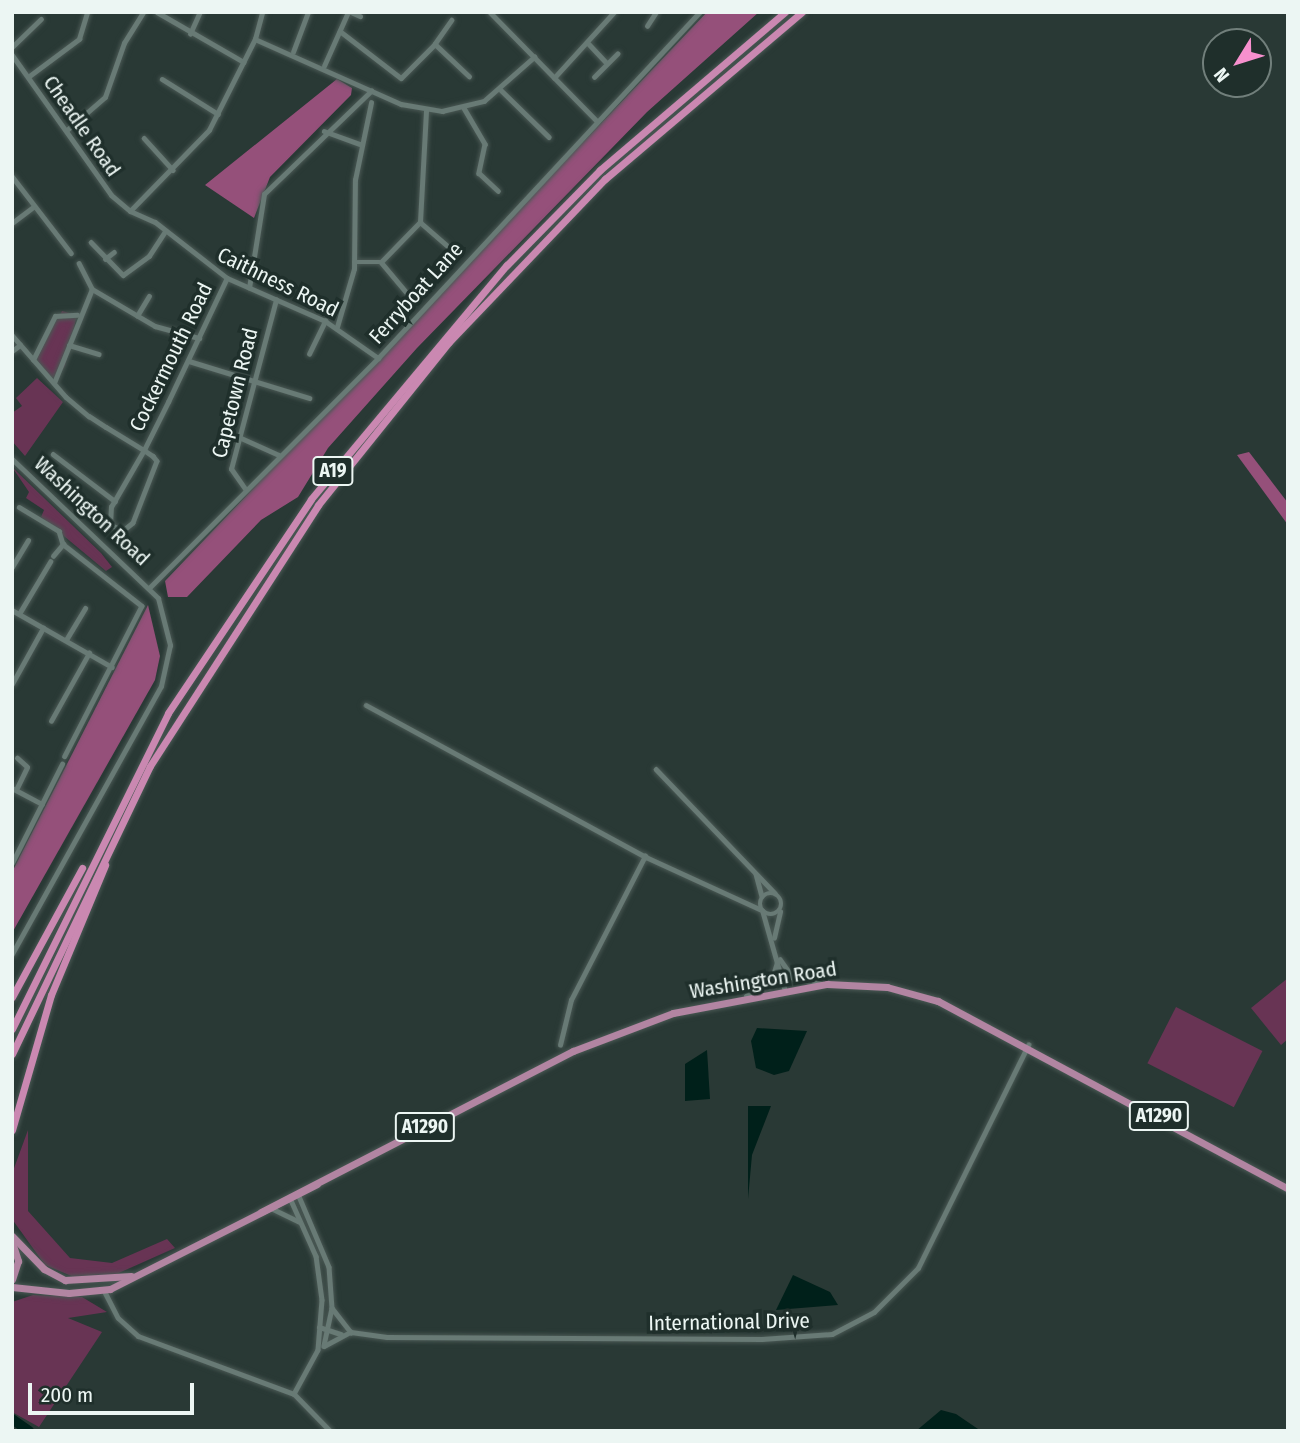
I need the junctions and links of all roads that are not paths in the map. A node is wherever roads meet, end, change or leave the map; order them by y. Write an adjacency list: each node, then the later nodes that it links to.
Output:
1 (87, 12): 32 (street)
2 (143, 12): 43 (street)
3 (157, 12): 19 (street)
4 (200, 12): 19 (street)
5 (262, 12): 20 (street)
6 (308, 12): 24 (street)
7 (349, 12): 14 (street); 18 (street)
8 (490, 12): 27 (street)
9 (614, 12): 22 (street)
10 (656, 12): 17 (street)
11 (700, 12): 42 (street, Ferryboat Lane)
12 (785, 12): 118 (highway, A19)
13 (802, 12): 116 (highway, A19)
14 (360, 16)
15 (41, 19): 23 (street)
16 (452, 20): 21 (street)
17 (647, 26)
18 (340, 30): 21 (street); 30 (street)
19 (190, 34): 28 (street)
20 (255, 39): 24 (street); 28 (street)
21 (435, 44): 31 (street)
22 (589, 44): 29 (street); 34 (street)
23 (12, 47)
24 (293, 52): 30 (street)
25 (618, 54): 29 (street)
26 (12, 55): 32 (street, Cheadle Road)
27 (534, 57): 34 (street); 36 (street)
28 (244, 62): 41 (street)
29 (607, 64): 33 (street)
30 (324, 66): 37 (street)
31 (469, 76)
32 (28, 77): 43 (street, Cheadle Road)
33 (594, 77)
34 (554, 78): 42 (street)
35 (162, 79): 41 (street)
36 (501, 90): 39 (street); 45 (street)
37 (371, 91): 40 (street); 44 (street)
38 (371, 103): 47 (street)
39 (464, 108): 40 (street); 50 (street)
40 (426, 110): 53 (street)
41 (218, 114): 48 (street)
42 (597, 121): 81 (street, Ferryboat Lane)
43 (66, 130): 52 (street, Cheadle Road)
44 (324, 131): 47 (street); 66 (street)
45 (549, 137)
46 (144, 138): 48 (street)
47 (360, 144): 61 (street)
48 (173, 170): 52 (street)
49 (12, 176): 51 (street)
50 (498, 191)
51 (33, 207): 54 (street); 59 (street)
52 (130, 211): 55 (street, Caithness Road)
53 (420, 222): 57 (street); 62 (street)
54 (12, 223)
55 (165, 231): 60 (street); 64 (street, Caithness Road)
56 (91, 242): 60 (street)
57 (446, 245)
58 (114, 252): 60 (street)
59 (71, 253)
60 (105, 259)
61 (354, 262): 62 (street); 73 (street)
62 (381, 262): 67 (street)
63 (79, 263): 65 (street)
64 (227, 278): 66 (street, Caithness Road); 75 (street, Cockermouth Road)
65 (92, 289): 70 (street); 71 (street)
66 (248, 289): 69 (street, Caithness Road)
67 (406, 292)
68 (149, 296): 71 (street)
69 (276, 300): 72 (street, Caithness Road); 84 (street, Capetown Road)
70 (77, 314): 77 (street); 82 (street)
71 (137, 316): 75 (street)
72 (325, 321): 73 (street, Caithness Road); 80 (street)
73 (337, 327): 81 (street, Caithness Road)
74 (12, 335): 76 (street)
75 (199, 338): 83 (street, Cockermouth Road)
76 (20, 345): 78 (street); 82 (street)
77 (69, 345): 79 (street); 85 (street)
78 (12, 351)
79 (99, 354)
80 (309, 354)
81 (377, 358): 90 (street, Ferryboat Lane)
82 (33, 360): 85 (street)
83 (189, 361): 84 (street); 88 (street, Cockermouth Road)
84 (251, 380): 86 (street); 87 (street, Capetown Road)
85 (54, 383): 88 (street)
86 (309, 398)
87 (239, 437): 90 (street); 92 (street, Capetown Road)
88 (144, 450): 93 (street, Cockermouth Road); 93 (street, Cockermouth Road)
89 (53, 454): 93 (street)
90 (279, 455): 92 (street, Ferryboat Lane)
91 (12, 460): 100 (street, Washington Road)
92 (245, 489): 100 (street, Ferryboat Lane)
93 (115, 500)
94 (19, 507): 96 (street)
95 (28, 540): 99 (street)
96 (63, 544): 97 (street); 107 (street)
97 (53, 556)
98 (50, 562): 103 (street)
99 (12, 567)
100 (149, 588): 130 (street)
101 (85, 608): 105 (street)
102 (12, 610): 103 (street)
103 (19, 614): 104 (street)
104 (43, 628): 105 (street); 108 (street)
105 (66, 640): 106 (street)
106 (89, 653): 107 (street); 110 (street)
107 (112, 667): 111 (street)
108 (12, 684)
109 (366, 705): 120 (street)
110 (51, 721)
111 (65, 756)
112 (17, 758): 115 (street)
113 (62, 764): 117 (street)
114 (656, 769): 122 (street)
115 (14, 789): 117 (street)
116 (137, 791): 139 (highway, A19); 140 (highway)
117 (41, 804): 119 (street)
118 (111, 821): 135 (highway); 136 (highway, A19)
119 (15, 851): 121 (street)
120 (645, 856): 125 (street); 137 (street)
121 (12, 863)
122 (753, 867): 123 (street); 124 (street)
123 (775, 893): 124 (street); 127 (street)
124 (762, 897): 125 (street); 126 (street)
125 (750, 900): 126 (street)
126 (763, 911): 127 (street); 128 (street)
127 (780, 911): 128 (street)
128 (774, 939): 129 (street)
129 (777, 952): 131 (street); 132 (street)
130 (12, 954)
131 (778, 958): 133 (street); 134 (street)
132 (827, 984): 133 (main road, Washington Road / A1290); 138 (main road, Washington Road / A1290)
133 (785, 990): 134 (main road, Washington Road / A1290)
134 (746, 996): 142 (main road, Washington Road / A1290)
135 (12, 997)
136 (12, 1029)
137 (560, 1045)
138 (1028, 1045): 141 (main road, Washington Road / A1290); 157 (street, International Drive)
139 (12, 1054)
140 (12, 1130)
141 (1288, 1189)
142 (298, 1193): 143 (main road, Washington Road / A1290); 153 (street, International Drive)
143 (290, 1197): 144 (main road, Washington Road / A1290); 145 (main road, Washington Road / A1290); 146 (street)
144 (273, 1209): 145 (main road, Washington Road / A1290); 146 (street)
145 (261, 1212): 149 (main road, Washington Road / A1290)
146 (300, 1223): 154 (street)
147 (12, 1236): 149 (main road, A1290)
148 (12, 1242): 150 (main road)
149 (131, 1276): 152 (main road, A1290)
150 (12, 1279)
151 (12, 1287): 152 (main road)
152 (104, 1291): 161 (street)
153 (332, 1308): 155 (street, International Drive); 156 (street, International Drive)
154 (319, 1327): 156 (street, International Drive); 160 (street)
155 (344, 1327): 156 (street, International Drive); 157 (street, International Drive)
156 (328, 1329): 158 (street, International Drive); 159 (street, International Drive)
157 (351, 1332): 158 (street, International Drive)
158 (344, 1334): 159 (street, International Drive)
159 (324, 1346): 160 (street, International Drive)
160 (318, 1350): 161 (street)
161 (294, 1394): 162 (street)
162 (330, 1431)

